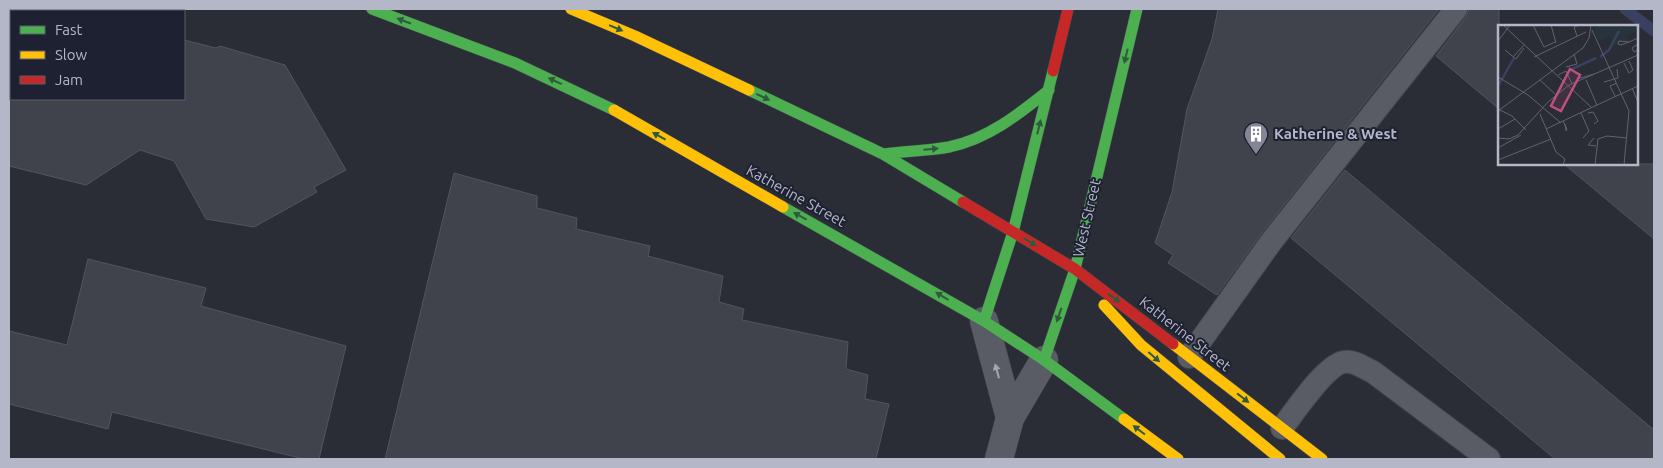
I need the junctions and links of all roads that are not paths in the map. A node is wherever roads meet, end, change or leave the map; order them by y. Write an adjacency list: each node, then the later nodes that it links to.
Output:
1 (372, 9): 10 (main road, Katherine Street, one-way to 1)
2 (571, 9): 7 (main road, Katherine Street, one-way to 7)
3 (1068, 9): 6 (main road)
4 (1137, 9): 9 (main road, West Street, one-way to 9)
5 (1456, 9): 11 (lane)
6 (1049, 90): 7 (main road, one-way to 6); 8 (main road, one-way to 6)
7 (883, 154): 8 (main road, Katherine Street)
8 (1013, 232): 9 (main road, Katherine Street, one-way to 9); 10 (main road)
9 (1075, 269): 11 (main road, Katherine Street, one-way to 11); 12 (main road, West Street, one-way to 12); 17 (main road, one-way to 17)
10 (984, 321): 12 (main road, Katherine Street); 13 (street, one-way to 10)
11 (1190, 357): 14 (main road, Katherine Street, one-way to 14)
12 (1044, 360): 13 (street, West Street); 16 (main road, Katherine Street, one-way to 12)
13 (1010, 418): 15 (street, West Street)
14 (1282, 428): 18 (main road, Katherine Street); 19 (lane)
15 (999, 459)
16 (1178, 459)
17 (1280, 459)
18 (1322, 459)
19 (1489, 459)

